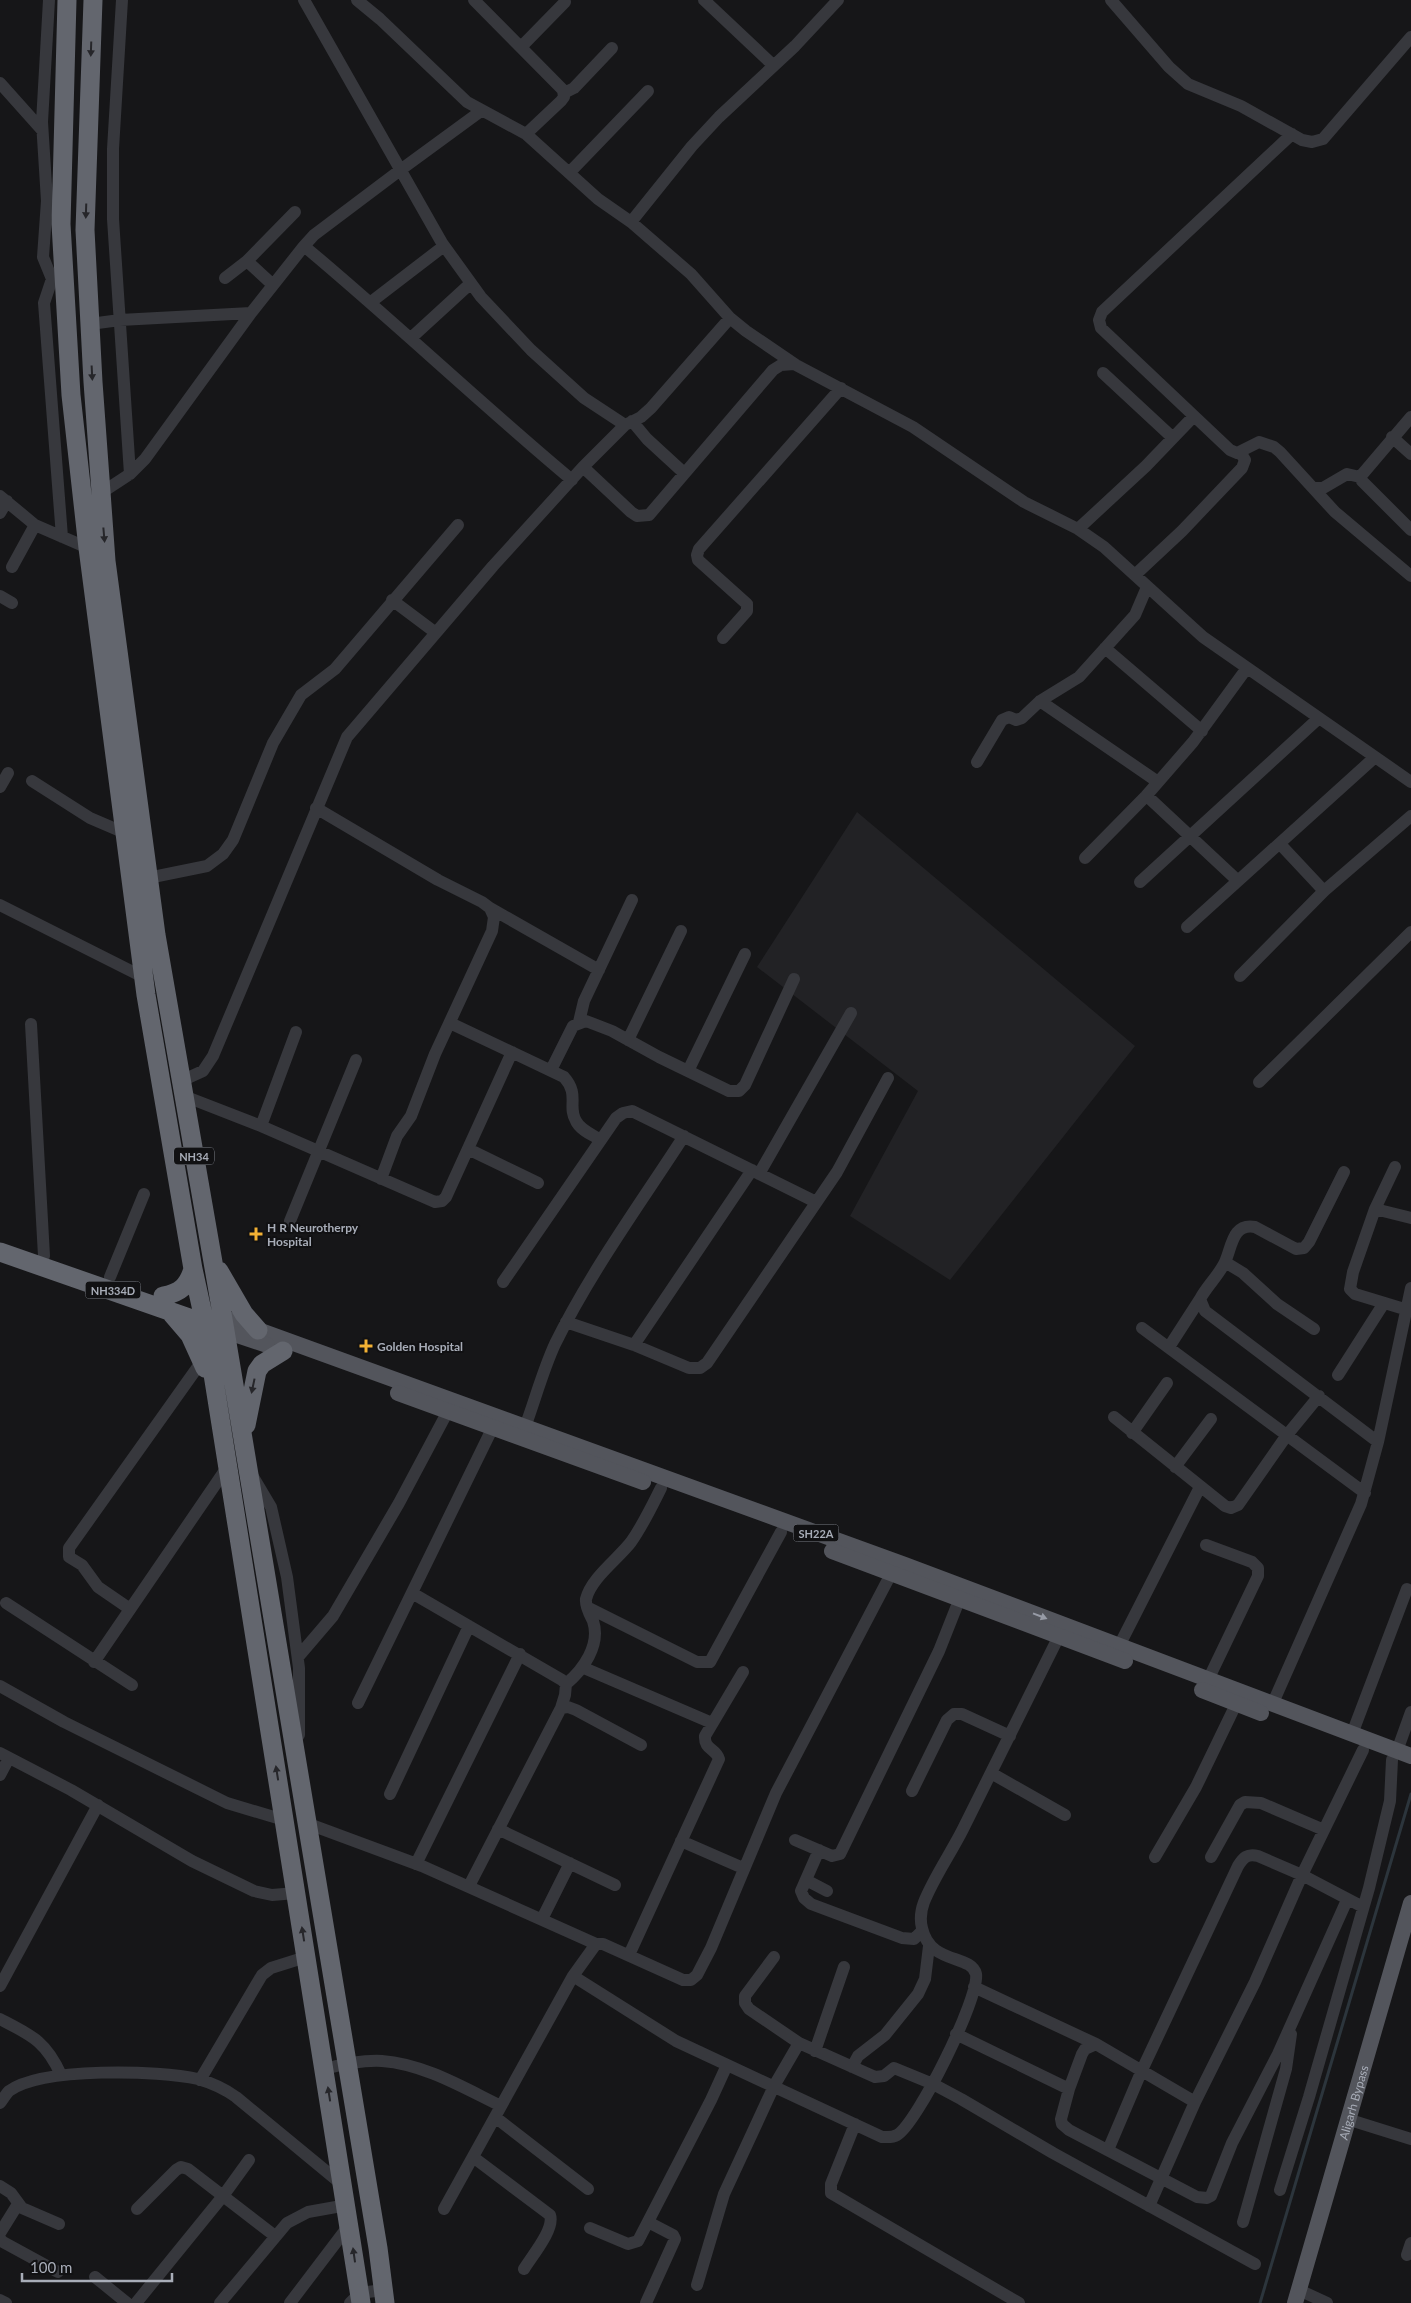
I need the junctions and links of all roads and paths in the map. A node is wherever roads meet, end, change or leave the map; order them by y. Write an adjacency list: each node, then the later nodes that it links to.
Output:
1 (49, 0): 20 (street)
2 (67, 0): 63 (highway, NH34)
3 (93, 0): 37 (highway, NH34, one-way to 37)
4 (122, 0): 36 (street)
5 (304, 0): 23 (street)
6 (357, 0): 19 (street)
7 (704, 0): 15 (street)
8 (838, 0): 15 (street)
9 (1111, 0): 22 (street)
10 (476, 1): 13 (street)
11 (565, 2): 13 (street)
12 (1411, 37): 22 (street)
13 (522, 46): 18 (street)
14 (612, 48): 18 (street)
15 (773, 64): 26 (street)
16 (0, 84): 20 (street)
17 (648, 91): 24 (street)
18 (564, 93): 21 (street)
19 (481, 111): 21 (street); 23 (street)
20 (42, 130): 62 (street)
21 (526, 134): 24 (street)
22 (1292, 134): 42 (street)
23 (399, 170): 27 (street); 28 (street)
24 (569, 173): 26 (street)
25 (295, 212): 29 (street)
26 (631, 222): 35 (street)
27 (304, 246): 32 (street); 33 (street)
28 (444, 246): 31 (street); 33 (street)
29 (247, 261): 30 (street); 32 (street)
30 (224, 278)
31 (471, 283): 38 (street); 44 (street)
32 (273, 285): 34 (street)
33 (371, 302): 38 (street)
34 (251, 313): 36 (street); 51 (street)
35 (730, 318): 39 (street); 44 (street)
36 (120, 320): 37 (street); 51 (street)
37 (90, 324): 55 (highway, NH34, one-way to 55)
38 (411, 338): 53 (street)
39 (794, 364): 41 (street); 50 (street)
40 (1103, 373): 46 (street)
41 (840, 388): 60 (street); 72 (street)
42 (1194, 416): 46 (street); 47 (street)
43 (1411, 417): 45 (street)
44 (628, 423): 49 (street); 50 (street)
45 (1392, 437): 48 (street); 52 (street)
46 (1173, 438): 60 (street)
47 (1240, 452): 54 (street); 65 (street)
48 (1411, 454)
49 (583, 467): 50 (street); 53 (street)
50 (684, 473)
51 (130, 474): 55 (street)
52 (1360, 477): 54 (street); 61 (street)
53 (572, 480): 71 (street)
54 (1313, 488): 66 (street)
55 (101, 493): 92 (highway, NH34, one-way to 92)
56 (3, 498): 57 (street); 58 (street)
57 (0, 513)
58 (35, 525): 62 (street); 64 (street)
59 (458, 525): 69 (street)
60 (1078, 529): 65 (street)
61 (1411, 530)
62 (62, 537): 63 (street)
63 (88, 548): 88 (highway, NH34)
64 (12, 567)
65 (1136, 574): 67 (street)
66 (1411, 576)
67 (1147, 587): 73 (street); 74 (street)
68 (0, 596): 70 (street)
69 (392, 600): 71 (street); 92 (street)
70 (12, 603)
71 (436, 633): 86 (street)
72 (723, 638)
73 (1105, 648): 75 (street); 77 (street)
74 (1247, 668): 76 (street); 77 (street)
75 (1040, 701): 79 (street); 82 (street)
76 (1320, 718): 78 (street); 89 (street)
77 (1202, 731): 82 (street)
78 (1374, 758): 83 (street); 90 (street)
79 (977, 762)
80 (8, 773): 84 (street)
81 (32, 781): 88 (street)
82 (1158, 782): 85 (street)
83 (1411, 782)
84 (0, 786)
85 (1147, 796): 89 (street); 91 (street)
86 (316, 808): 97 (street); 119 (street)
87 (1411, 816): 95 (street)
88 (125, 833): 105 (highway, NH34)
89 (1191, 836): 93 (street); 94 (street)
90 (1280, 844): 93 (street); 95 (street)
91 (1085, 858)
92 (148, 878): 119 (highway, NH34)
93 (1238, 881): 99 (street)
94 (1140, 882)
95 (1324, 891): 104 (street)
96 (632, 900): 103 (street)
97 (490, 908): 103 (street); 109 (street)
98 (1, 909): 105 (street)
99 (1187, 926)
100 (681, 931): 112 (street)
101 (1411, 932): 118 (street)
102 (746, 954): 116 (street)
103 (598, 970): 108 (street)
104 (1240, 976)
105 (143, 977): 140 (highway, NH34)
106 (794, 979): 116 (street)
107 (851, 1013): 126 (street)
108 (579, 1022): 112 (street); 115 (street)
109 (450, 1023): 113 (street); 128 (street)
110 (31, 1024): 137 (street)
111 (296, 1032): 120 (street)
112 (628, 1040): 116 (street)
113 (512, 1052): 115 (street); 123 (street)
114 (356, 1060): 124 (street)
115 (551, 1070): 122 (street)
116 (688, 1071)
117 (888, 1078): 131 (street)
118 (1260, 1082)
119 (182, 1089): 120 (street); 138 (highway, NH34)
120 (261, 1126): 124 (street)
121 (684, 1136): 122 (street); 126 (street); 149 (street)
122 (601, 1140): 142 (street)
123 (468, 1149): 128 (street); 129 (street)
124 (318, 1151): 128 (street); 134 (street)
125 (1395, 1167): 132 (street)
126 (755, 1172): 131 (street); 153 (street)
127 (1344, 1172): 139 (street)
128 (381, 1179)
129 (538, 1183)
130 (144, 1194): 141 (street)
131 (816, 1202): 153 (street)
132 (1375, 1209): 133 (street); 145 (street)
133 (1411, 1218)
134 (290, 1221)
135 (0, 1241): 137 (highway, NH334D)
136 (0, 1252): 146 (highway, NH334D)
137 (44, 1256): 141 (highway, NH334D)
138 (212, 1257): 148 (highway, NH34); 152 (highway)
139 (1225, 1262): 144 (street); 151 (street)
140 (193, 1269): 146 (highway); 148 (highway, NH34)
141 (110, 1278): 146 (highway, NH334D)
142 (504, 1282)
143 (1411, 1288): 147 (street)
144 (1200, 1299): 154 (street); 160 (street)
145 (1384, 1303): 147 (street); 157 (street)
146 (166, 1304): 148 (highway, NH334D); 156 (highway)
147 (1408, 1310): 169 (street)
148 (214, 1320): 152 (main road, SH22A); 155 (main road, SH22A); 159 (highway, NH34); 168 (highway, NH34)
149 (566, 1322): 153 (street); 164 (street)
150 (1142, 1328): 154 (street)
151 (1314, 1329)
152 (258, 1330): 164 (main road, SH22A)
153 (634, 1345)
154 (1169, 1347): 167 (street)
155 (283, 1351): 161 (main road, SH22A); 168 (highway, one-way to 168)
156 (202, 1361): 159 (highway); 184 (street)
157 (1338, 1374)
158 (1167, 1383): 166 (street)
159 (217, 1395): 170 (highway, NH34)
160 (1319, 1396): 167 (street); 169 (street)
161 (448, 1411): 165 (main road, SH22A); 189 (street)
162 (1114, 1418): 166 (street)
163 (1211, 1419): 172 (street)
164 (525, 1427): 187 (main road, SH22A, one-way to 187)
165 (493, 1428): 173 (main road, SH22A); 180 (street)
166 (1132, 1433): 172 (street)
167 (1288, 1435): 174 (street); 175 (street)
168 (243, 1442): 171 (highway, NH34)
169 (1378, 1442): 175 (street)
170 (228, 1466): 184 (street); 216 (highway, NH34, one-way to 170)
171 (247, 1466): 189 (street); 209 (highway, NH34)
172 (1175, 1467): 174 (street)
173 (661, 1488): 176 (main road, SH22A); 183 (street)
174 (1200, 1488): 187 (street)
175 (1365, 1494): 199 (street)
176 (780, 1532): 178 (main road, SH22A); 183 (street)
177 (1206, 1544): 193 (street)
178 (892, 1572): 181 (main road, SH22A); 227 (street)
179 (1407, 1589): 203 (street)
180 (412, 1593): 185 (street); 198 (street)
181 (960, 1598): 186 (main road, SH22A); 222 (street)
182 (6, 1603): 190 (street)
183 (587, 1607): 191 (street)
184 (130, 1609): 190 (street)
185 (470, 1626): 188 (street); 213 (street)
186 (1059, 1636): 187 (main road, SH22A); 204 (street)
187 (1117, 1651): 193 (main road, SH22A); 197 (main road, SH22A)
188 (520, 1654): 194 (street); 226 (street)
189 (298, 1657): 209 (street)
190 (94, 1662): 195 (street)
191 (584, 1668): 194 (street); 202 (street)
192 (743, 1672): 202 (street)
193 (1208, 1680): 197 (main road, SH22A)
194 (566, 1684): 200 (street)
195 (132, 1685)
196 (2, 1693): 216 (street)
197 (1239, 1699): 199 (main road, SH22A); 206 (main road, SH22A); 223 (street)
198 (358, 1703)
199 (1272, 1705): 203 (main road, SH22A)
200 (561, 1708): 205 (street); 218 (street)
201 (1411, 1712): 208 (street)
202 (712, 1723): 221 (street)
203 (1352, 1734): 208 (main road, SH22A)
204 (1010, 1736): 210 (street); 212 (street)
205 (641, 1745)
206 (1363, 1750): 208 (main road, SH22A); 219 (street)
207 (5, 1756): 211 (street); 214 (street)
208 (1404, 1759): 236 (street)
209 (298, 1772): 217 (highway, NH34)
210 (991, 1773): 215 (street); 238 (street)
211 (0, 1775)
212 (912, 1791)
213 (390, 1794)
214 (98, 1805): 233 (street); 246 (street)
215 (1065, 1815)
216 (284, 1820): 233 (highway, NH34)
217 (306, 1823): 226 (street); 254 (highway, NH34)
218 (498, 1829): 225 (street); 231 (street)
219 (1324, 1830): 224 (street); 228 (street)
220 (795, 1840): 222 (street)
221 (681, 1841): 227 (street); 241 (street)
222 (818, 1850): 229 (street)
223 (1155, 1857)
224 (1211, 1857)
225 (570, 1863): 230 (street); 237 (street)
226 (416, 1864): 231 (street)
227 (743, 1868): 241 (street)
228 (1302, 1875): 234 (street); 258 (street); 265 (street)
229 (806, 1880): 232 (street); 238 (street)
230 (615, 1884)
231 (469, 1886): 237 (street)
232 (827, 1891)
233 (296, 1892): 242 (highway, NH34, one-way to 233)
234 (1347, 1900): 236 (street); 249 (street)
235 (1411, 1903): 268 (main road, Aligarh Bypass)
236 (1363, 1907): 277 (street)
237 (542, 1919): 239 (street)
238 (922, 1931): 240 (street)
239 (596, 1944): 241 (street); 245 (street)
240 (929, 1946): 247 (street); 256 (street)
241 (629, 1955)
242 (306, 1957): 257 (highway, NH34); 260 (street)
243 (774, 1957): 251 (street)
244 (844, 1967): 253 (street)
245 (573, 1976): 255 (street); 267 (street)
246 (0, 1986)
247 (974, 1987): 250 (street); 252 (street)
248 (0, 2019): 259 (street)
249 (1293, 2022): 274 (street); 285 (street)
250 (956, 2034): 261 (street); 263 (street)
251 (799, 2043): 253 (street); 262 (street)
252 (1096, 2044): 258 (street); 263 (street)
253 (815, 2051): 256 (street)
254 (347, 2063): 257 (street); 267 (street); 298 (highway, NH34)
255 (727, 2064): 262 (street); 284 (street)
256 (852, 2067): 261 (street)
257 (324, 2068): 278 (highway, NH34, one-way to 257)
258 (1142, 2070): 265 (street); 271 (street)
259 (61, 2075): 260 (street); 264 (street)
260 (200, 2080): 278 (street)
261 (933, 2084): 269 (street); 281 (street)
262 (774, 2086): 269 (street); 296 (street)
263 (1069, 2089): 271 (street)
264 (4, 2090): 266 (street)
265 (1195, 2102): 274 (street)
266 (0, 2103)
267 (498, 2111): 272 (street); 276 (street)
268 (1347, 2119): 270 (street); 297 (main road, Aligarh Bypass)
269 (855, 2124): 307 (street)
270 (1411, 2140)
271 (1108, 2150): 274 (street)
272 (473, 2157): 283 (street); 293 (street)
273 (249, 2160): 279 (street)
274 (1161, 2177): 281 (street)
275 (0, 2186): 280 (street)
276 (588, 2189)
277 (1280, 2190)
278 (345, 2195): 287 (highway, NH34); 290 (street)
279 (223, 2196): 282 (street); 290 (street); 303 (street)
280 (18, 2204): 286 (street); 289 (street)
281 (1149, 2206): 292 (street)
282 (137, 2209)
283 (444, 2209)
284 (648, 2222): 288 (street); 306 (street)
285 (1243, 2222)
286 (59, 2224)
287 (350, 2224): 300 (highway, NH34, one-way to 287); 305 (street)
288 (590, 2228)
289 (0, 2233)
290 (275, 2236): 304 (street)
291 (0, 2239): 294 (street)
292 (1255, 2264)
293 (524, 2269)
294 (58, 2272)
295 (95, 2277): 302 (street)
296 (697, 2285)
297 (1297, 2296): 308 (street)
298 (384, 2297): 300 (street)
299 (0, 2300): 301 (street)
300 (357, 2300)
301 (6, 2303)
302 (127, 2303)
303 (136, 2303)
304 (220, 2303)
305 (290, 2303)
306 (646, 2303)
307 (1019, 2303)
308 (1327, 2303)

